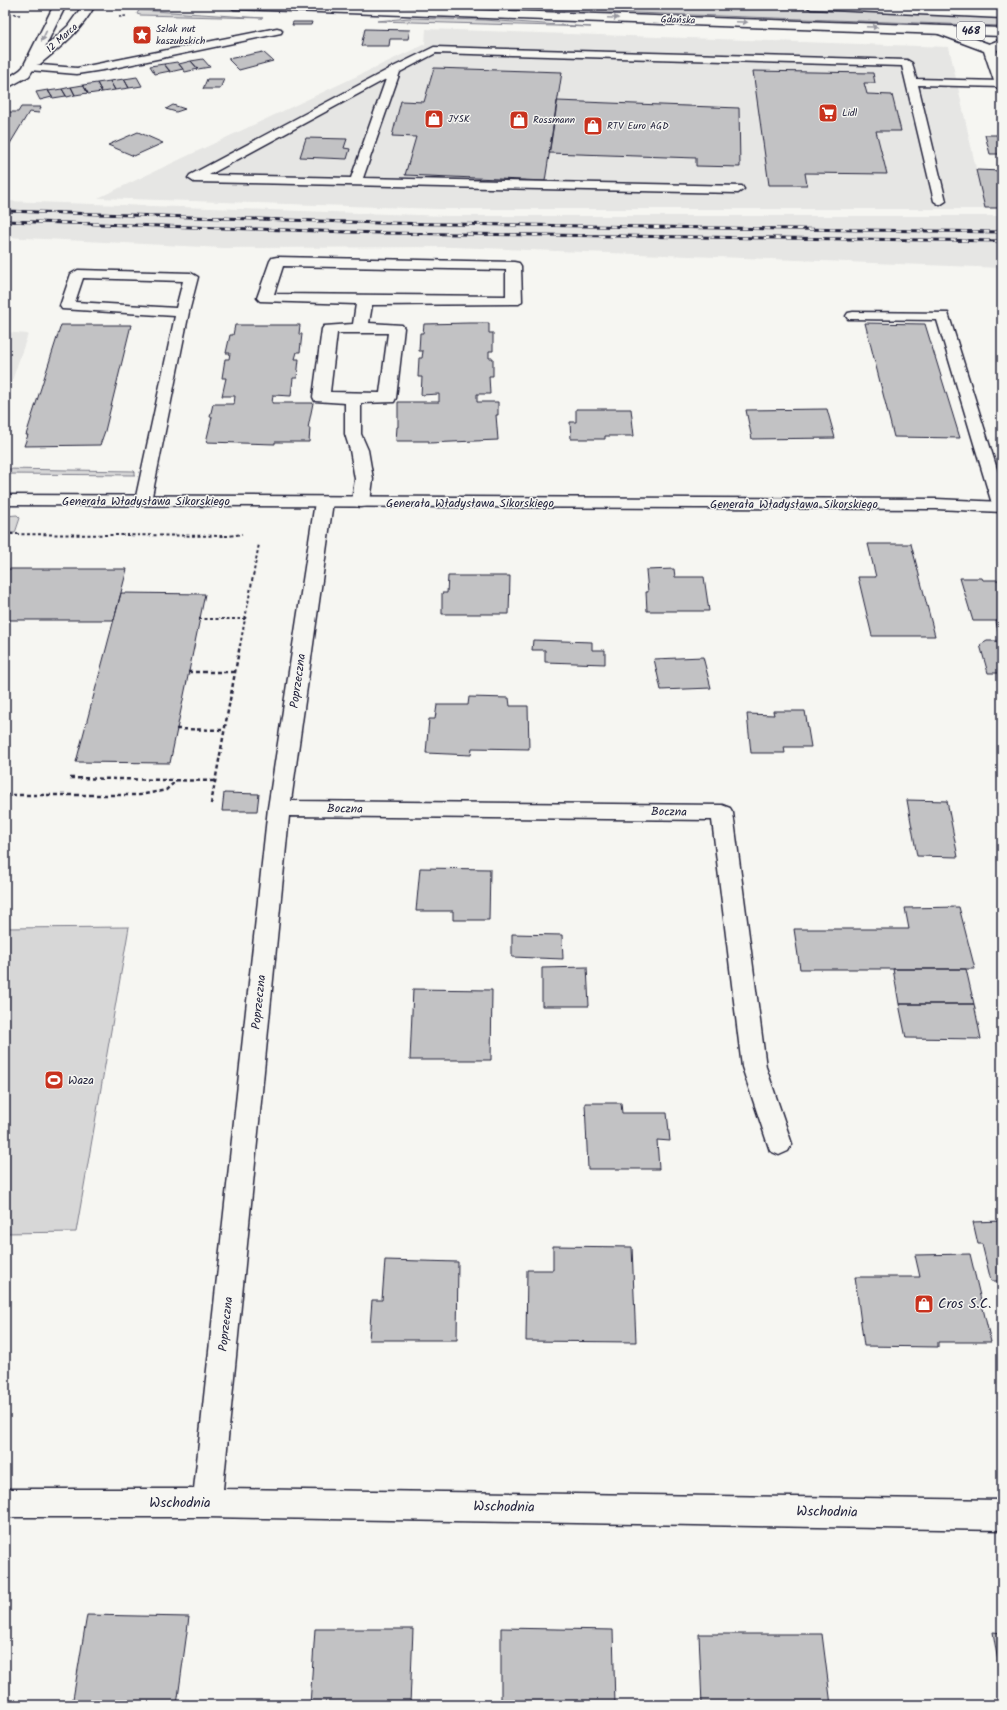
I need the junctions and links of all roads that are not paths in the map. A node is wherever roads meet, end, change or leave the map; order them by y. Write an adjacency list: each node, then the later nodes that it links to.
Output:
1 (60, 5): 11 (street, 12 Marca, one-way to 11)
2 (89, 5): 11 (street, 12 Marca)
3 (234, 5): 6 (street, Gdańska / 468, one-way to 6)
4 (811, 5): 5 (street, 468)
5 (1002, 14)
6 (940, 30): 8 (street, Gdańska / 468); 10 (street)
7 (277, 31): 11 (lane)
8 (1002, 32)
9 (1002, 43): 10 (street)
10 (990, 49): 15 (street)
11 (30, 67): 14 (street, 12 Marca)
12 (395, 70): 13 (lane); 16 (lane); 16 (lane)
13 (911, 82): 15 (lane); 18 (lane)
14 (5, 84)
15 (1002, 86)
16 (356, 181): 17 (lane)
17 (738, 189)
18 (940, 201)
19 (365, 300): 19 (street); 22 (street)
20 (182, 312): 20 (lane); 25 (lane)
21 (853, 316): 28 (lane)
22 (360, 328): 23 (street); 23 (street)
23 (354, 398): 27 (street)
24 (5, 500): 25 (street, Generała Władysława Sikorskiego)
25 (143, 501): 26 (street, Generała Władysława Sikorskiego)
26 (324, 502): 27 (street, Generała Władysława Sikorskiego); 29 (street, Poprzeczna)
27 (361, 502): 28 (street, Generała Władysława Sikorskiego)
28 (1001, 502)
29 (279, 808): 30 (street, Boczna); 32 (street, Poprzeczna)
30 (779, 1144)
31 (5, 1503): 32 (street, Wschodnia)
32 (207, 1503): 33 (street, Wschodnia)
33 (1002, 1515)

